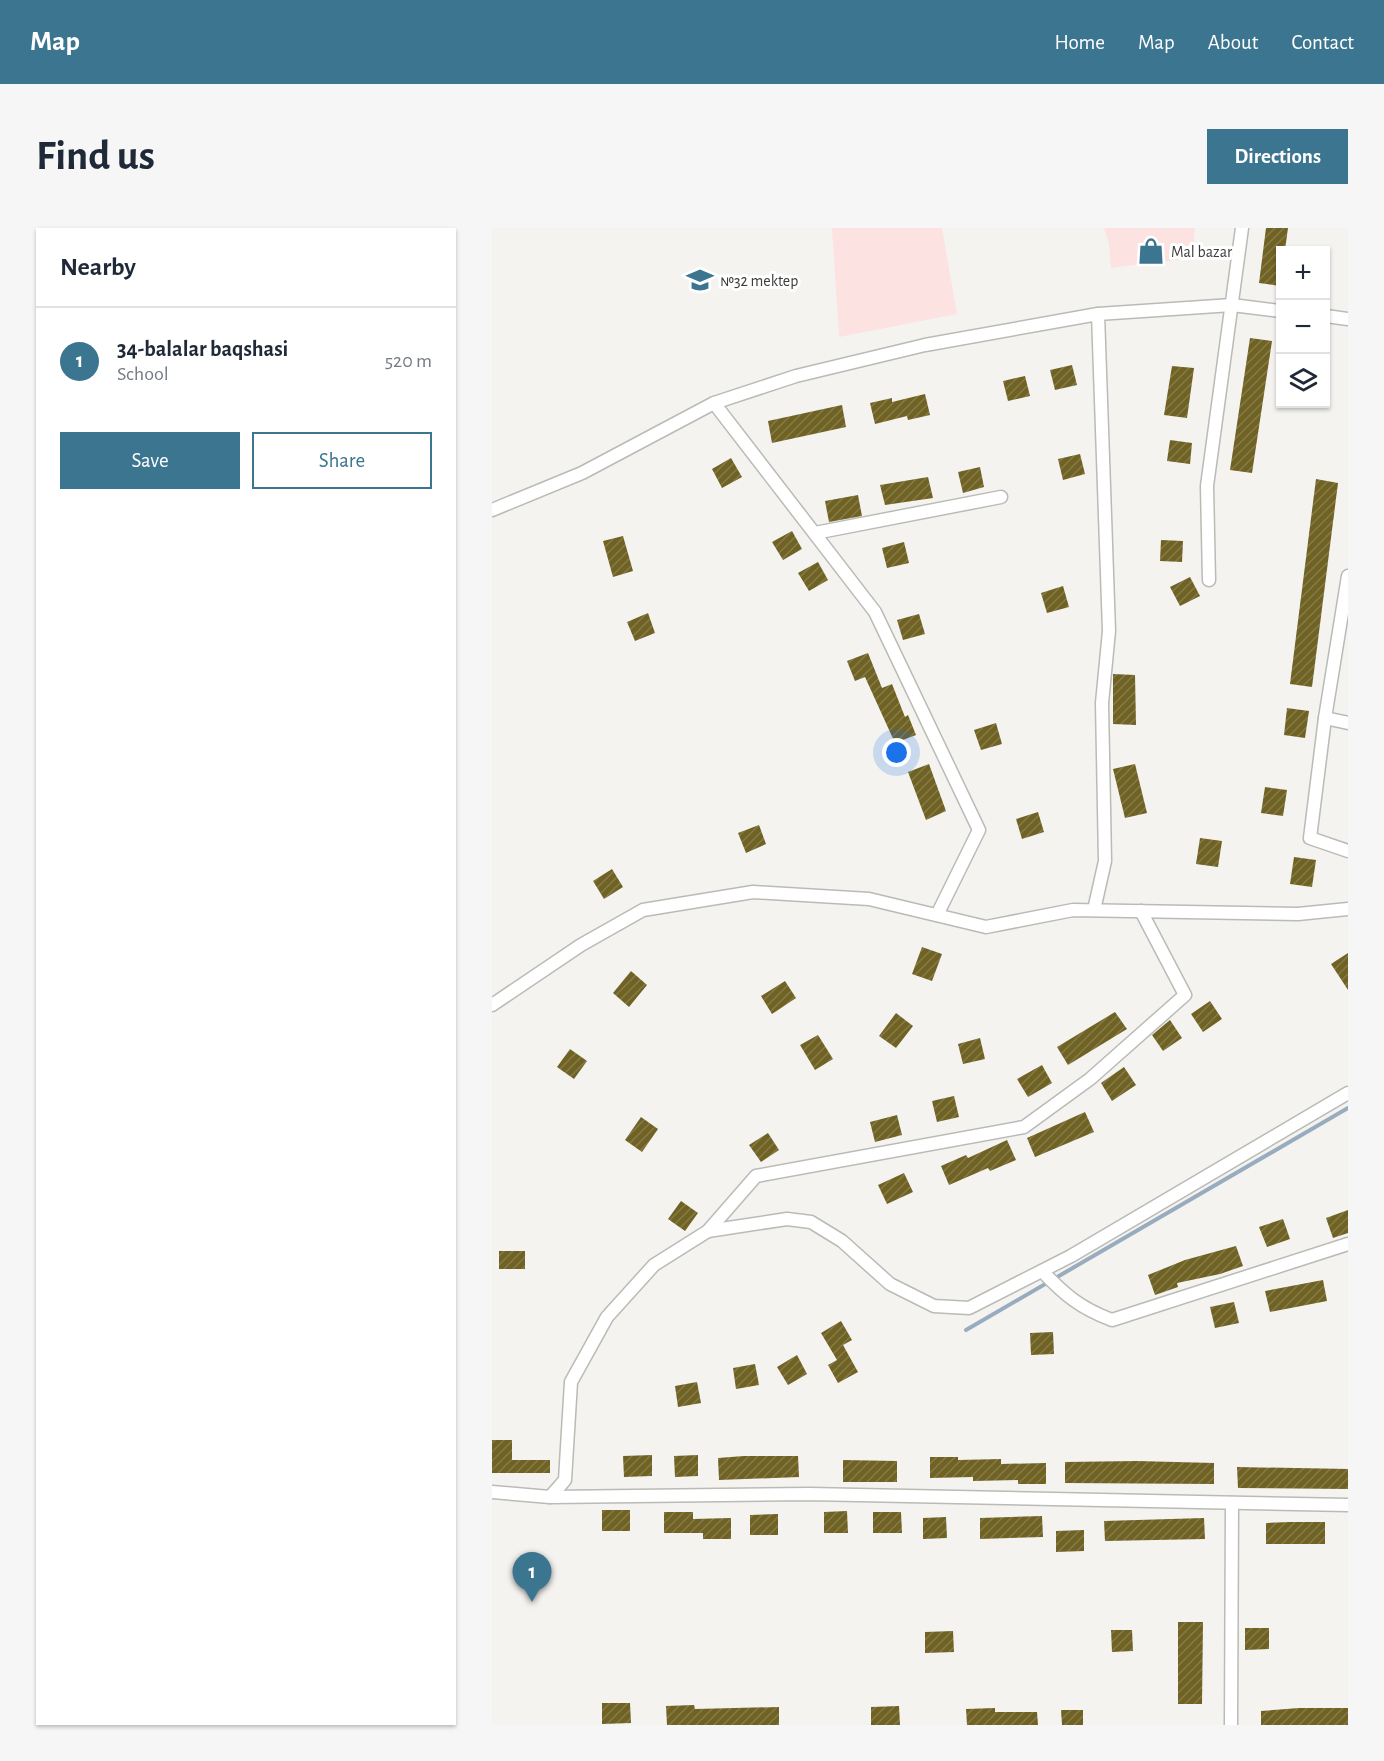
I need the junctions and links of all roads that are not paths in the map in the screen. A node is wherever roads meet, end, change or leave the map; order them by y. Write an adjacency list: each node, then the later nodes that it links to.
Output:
1 (1242, 228): 2 (street)
2 (1232, 305): 3 (street); 4 (street); 12 (street)
3 (1276, 310)
4 (1098, 314): 7 (street); 18 (street)
5 (1330, 317): 6 (street)
6 (1348, 319)
7 (714, 403): 9 (street); 10 (street)
8 (1001, 497): 10 (street)
9 (492, 510)
10 (814, 533): 20 (street)
11 (1348, 576): 13 (street)
12 (1209, 580)
13 (1347, 600): 14 (street)
14 (1325, 718): 15 (street); 16 (street)
15 (1348, 723)
16 (1348, 851)
17 (1348, 909): 19 (street)
18 (1094, 910): 19 (street); 20 (street)
19 (1141, 911): 23 (street)
20 (937, 915): 21 (street)
21 (492, 1005)
22 (1348, 1094): 25 (street)
23 (708, 1231): 25 (street); 27 (street)
24 (1348, 1244): 25 (street)
25 (1042, 1271)
26 (492, 1492): 27 (street)
27 (550, 1497): 28 (street)
28 (1232, 1503): 29 (street); 30 (street)
29 (1348, 1505)
30 (1231, 1725)

